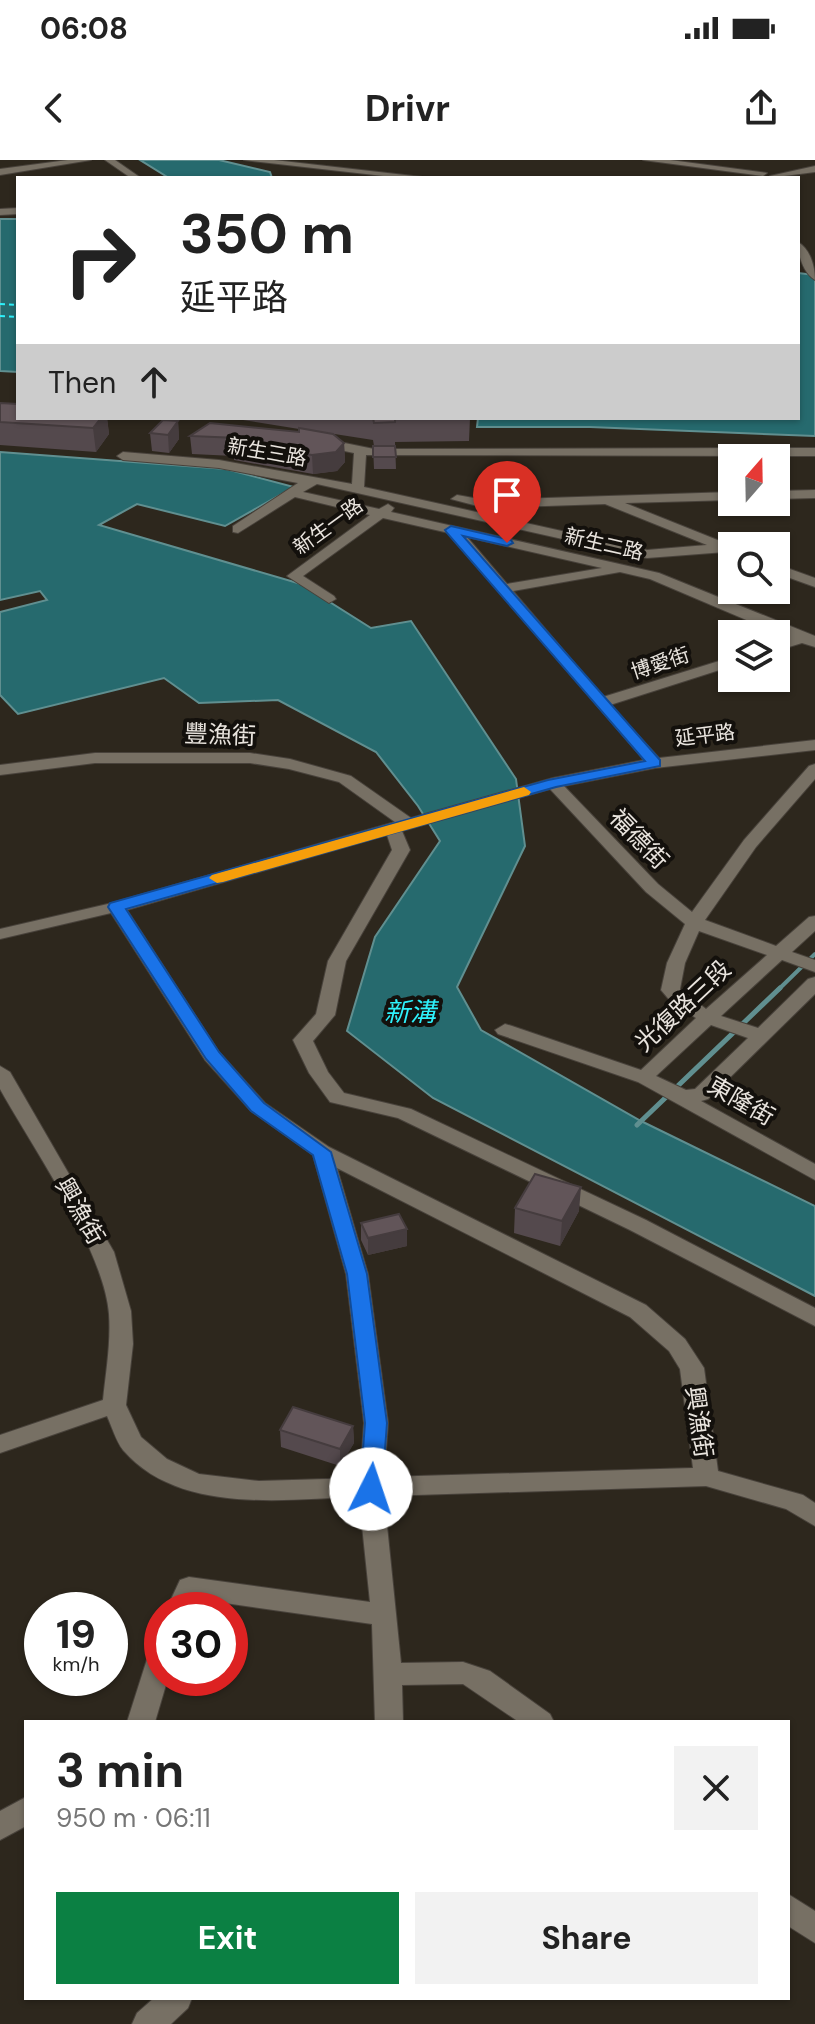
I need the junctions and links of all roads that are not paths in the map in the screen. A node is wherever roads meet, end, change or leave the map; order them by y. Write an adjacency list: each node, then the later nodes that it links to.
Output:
1 (87, 160): 7 (street)
2 (109, 160): 9 (street)
3 (248, 160): 11 (street)
4 (647, 160): 12 (street)
5 (237, 162): 10 (street)
6 (765, 162): 12 (street)
7 (0, 172)
8 (815, 172): 13 (street)
9 (134, 176)
10 (377, 176)
11 (379, 176)
12 (761, 176)
13 (787, 176)
14 (800, 249): 15 (street)
15 (815, 277)
16 (310, 440): 17 (street)
17 (360, 448): 18 (street); 21 (street)
18 (815, 449)
19 (123, 456): 20 (street, 新生三路)
20 (310, 482): 21 (street, 新生三路); 22 (street)
21 (358, 489): 26 (street, 新生三路)
22 (293, 493): 29 (street, 新生二路); 31 (street)
23 (815, 494): 24 (street)
24 (790, 495)
25 (718, 496): 27 (street, 新生三路)
26 (401, 499): 28 (street, 新生三路); 29 (street); 30 (street, 新生三路)
27 (602, 499): 28 (street, 新生三路); 33 (street, 新生三路)
28 (485, 504): 30 (street)
29 (381, 513): 32 (street, 新生二路); 39 (street, 新生一路)
30 (470, 515): 32 (street); 34 (street, 新生三路)
31 (238, 529)
32 (451, 530): 35 (street, 新生二路); 38 (street)
33 (718, 545)
34 (718, 550)
35 (618, 568): 38 (street); 40 (street, 新生二路)
36 (790, 573): 37 (street)
37 (815, 583)
38 (503, 589): 43 (street)
39 (329, 599)
40 (811, 638): 41 (street)
41 (790, 643)
42 (718, 665): 43 (street, 博愛街)
43 (600, 703): 45 (street)
44 (815, 745): 45 (street, 延平路)
45 (655, 763): 48 (street, 延平路)
46 (4, 764): 49 (street, 豐漁街)
47 (815, 769): 52 (street)
48 (553, 783): 49 (street, 延平路); 52 (street, 福德街)
49 (401, 827): 50 (street); 65 (street)
50 (116, 907): 53 (street); 63 (street, 興漁街)
51 (815, 921): 54 (street, 光復路三段)
52 (695, 923): 54 (street, 福德街); 57 (street)
53 (0, 934)
54 (785, 956): 55 (street, 福德街); 57 (street, 光復路三段)
55 (815, 966)
56 (815, 983): 59 (street)
57 (710, 1018): 59 (street); 61 (street, 光復路三段)
58 (505, 1030): 61 (street)
59 (762, 1036): 62 (street)
60 (0, 1072): 66 (street, 興漁街)
61 (649, 1081): 62 (street, 光復路三段)
62 (683, 1097): 64 (street, 東隆街)
63 (322, 1152): 68 (street, 興漁街); 69 (street)
64 (815, 1173)
65 (815, 1318)
66 (114, 1405): 67 (street); 69 (street, 興漁街)
67 (0, 1444)
68 (706, 1477): 69 (street, 興漁街); 70 (street)
69 (371, 1489): 74 (street)
70 (815, 1516)
71 (187, 1592): 72 (street)
72 (224, 1592)
73 (248, 1595): 74 (street)
74 (384, 1615): 75 (street)
75 (389, 1674): 78 (street); 79 (street)
76 (149, 1696): 77 (street)
77 (142, 1720)
78 (389, 1720)
79 (537, 1720)
80 (24, 1811): 81 (street)
81 (0, 1827)
82 (790, 1910): 83 (street)
83 (815, 1929)
84 (175, 2000): 85 (street)
85 (148, 2024)

